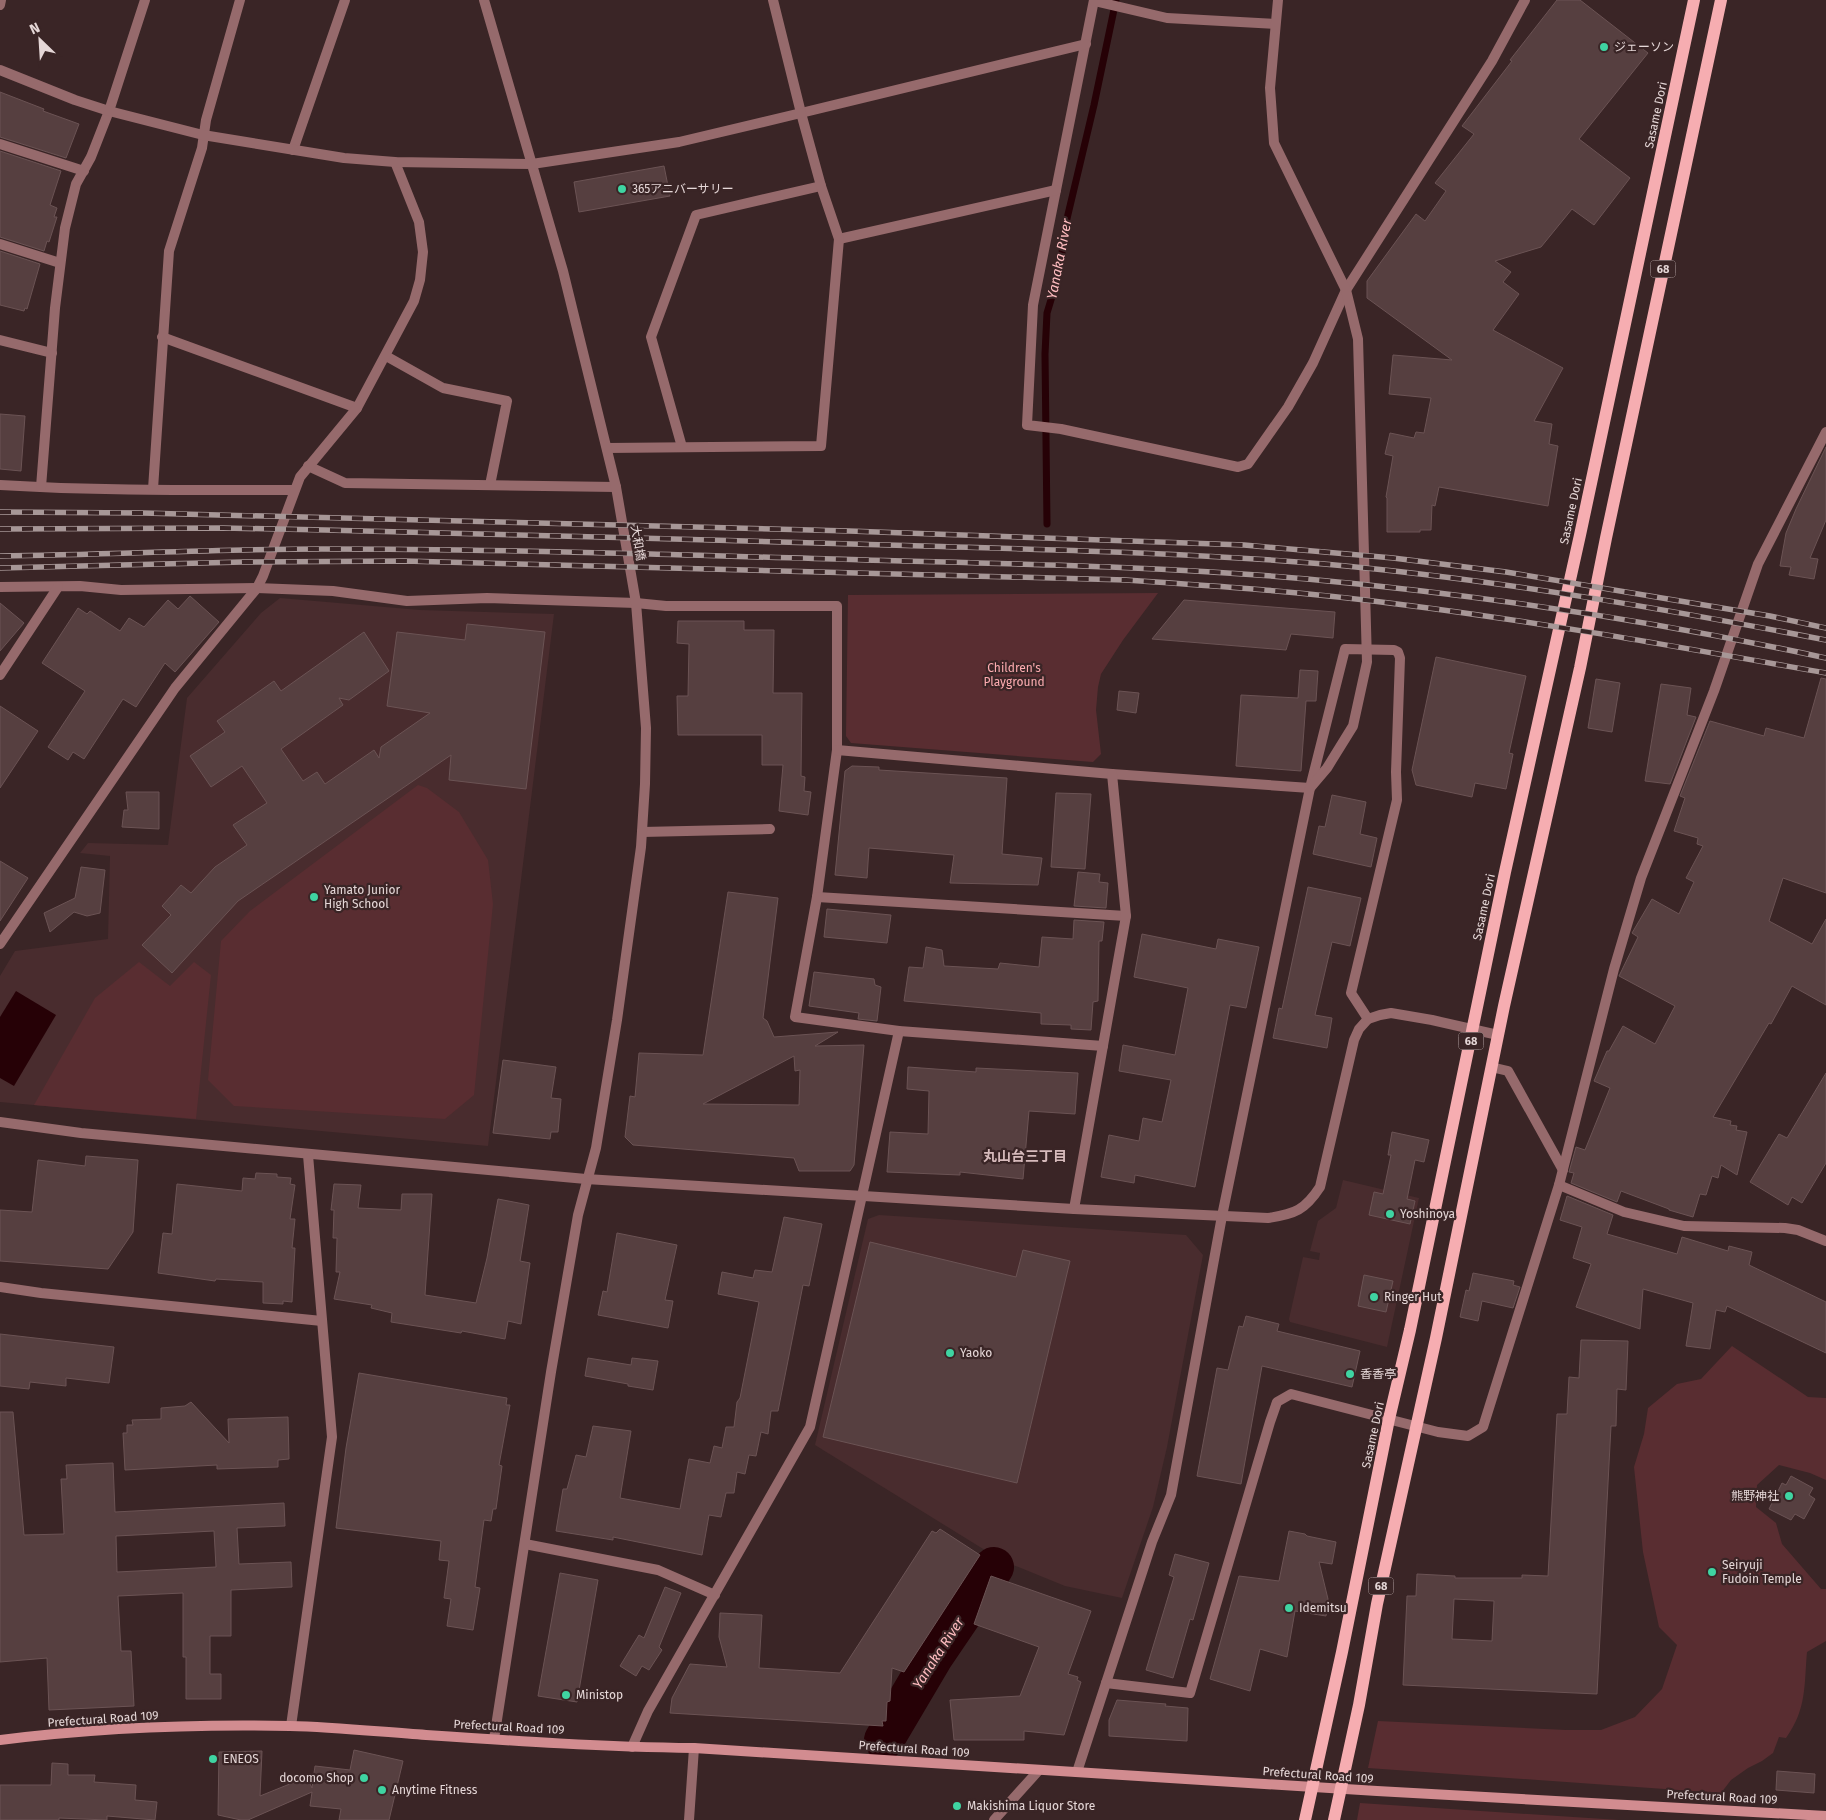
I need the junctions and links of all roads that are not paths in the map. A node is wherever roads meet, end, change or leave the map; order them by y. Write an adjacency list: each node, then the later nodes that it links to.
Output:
1 (1, 0): 12 (street)
2 (145, 0): 16 (street)
3 (240, 0): 18 (street)
4 (345, 0): 20 (street)
5 (484, 0): 22 (street, 大和橋)
6 (773, 0): 17 (street)
7 (1278, 0): 13 (street)
8 (1525, 0): 29 (street)
9 (1694, 0): 59 (main road, Sasame Dori / 68)
10 (1721, 0): 61 (main road, 68)
11 (1098, 2): 13 (street); 14 (street)
12 (0, 5)
13 (1275, 24): 29 (street)
14 (1086, 44): 17 (street); 25 (street)
15 (0, 70): 16 (street)
16 (109, 111): 18 (street); 23 (street)
17 (801, 113): 22 (street); 24 (street)
18 (203, 135): 20 (street); 30 (street)
19 (0, 144): 23 (street)
20 (293, 150): 21 (street)
21 (395, 162): 22 (street); 33 (street)
22 (532, 164): 36 (street, 大和橋)
23 (84, 171): 28 (street)
24 (821, 186): 26 (street); 37 (street)
25 (1056, 190): 26 (street); 29 (street)
26 (840, 239): 37 (street)
27 (0, 244): 28 (street)
28 (60, 263): 32 (street)
29 (1346, 290): 52 (street)
30 (162, 337): 34 (street); 43 (street)
31 (0, 340): 32 (street)
32 (52, 353): 41 (street)
33 (386, 356): 34 (street); 40 (street)
34 (357, 408): 38 (street)
35 (1825, 437): 66 (street)
36 (607, 448): 37 (street); 42 (street, 大和橋)
37 (682, 448)
38 (308, 466): 40 (street); 44 (street)
39 (0, 485): 41 (street)
40 (490, 485): 42 (street)
41 (41, 487): 43 (street)
42 (616, 487): 48 (street, 大和橋)
43 (153, 489): 44 (street)
44 (293, 495): 47 (street)
45 (0, 587): 46 (street)
46 (58, 587): 47 (street); 49 (street)
47 (257, 588): 48 (street); 57 (street)
48 (636, 603): 50 (street); 54 (street, 大和橋)
49 (0, 675)
50 (837, 750): 51 (street); 55 (street)
51 (1112, 774): 52 (street); 56 (street)
52 (1310, 788): 58 (street); 71 (street)
53 (770, 829): 54 (street)
54 (642, 832): 67 (street, 大和橋)
55 (817, 897): 56 (street); 60 (street)
56 (1126, 916): 62 (street)
57 (0, 944)
58 (1368, 1019): 59 (street); 71 (street)
59 (1473, 1029): 61 (street); 75 (main road, Sasame Dori / 68)
60 (899, 1031): 62 (street); 69 (street)
61 (1498, 1035): 63 (main road, 68)
62 (1103, 1046): 70 (street)
63 (1491, 1067): 66 (street); 76 (main road, 68)
64 (0, 1122): 65 (street)
65 (308, 1155): 67 (street); 74 (street)
66 (1563, 1170): 68 (street)
67 (586, 1180): 69 (street); 77 (street, 大和橋)
68 (1559, 1185): 72 (street); 76 (street)
69 (862, 1196): 70 (street); 78 (street)
70 (1074, 1209): 71 (street)
71 (1222, 1216): 79 (street)
72 (1826, 1241)
73 (0, 1287): 74 (street)
74 (322, 1321): 80 (street)
75 (1389, 1419): 76 (street); 79 (street); 90 (main road, Sasame Dori / 68)
76 (1416, 1427): 91 (main road, 68)
77 (525, 1544): 78 (street); 81 (street, 大和橋)
78 (715, 1595): 83 (street)
79 (1106, 1683): 86 (street)
80 (291, 1726): 81 (main road, Prefectural Road 109); 82 (main road, Prefectural Road 109)
81 (494, 1739): 83 (main road, Prefectural Road 109)
82 (0, 1740)
83 (632, 1747): 84 (main road, Prefectural Road 109)
84 (694, 1748): 85 (main road, Prefectural Road 109); 88 (street)
85 (1039, 1770): 86 (main road, Prefectural Road 109); 89 (street)
86 (1077, 1772): 87 (main road, Prefectural Road 109)
87 (1826, 1816)
88 (689, 1820)
89 (994, 1820)
90 (1306, 1820)
91 (1334, 1820)

